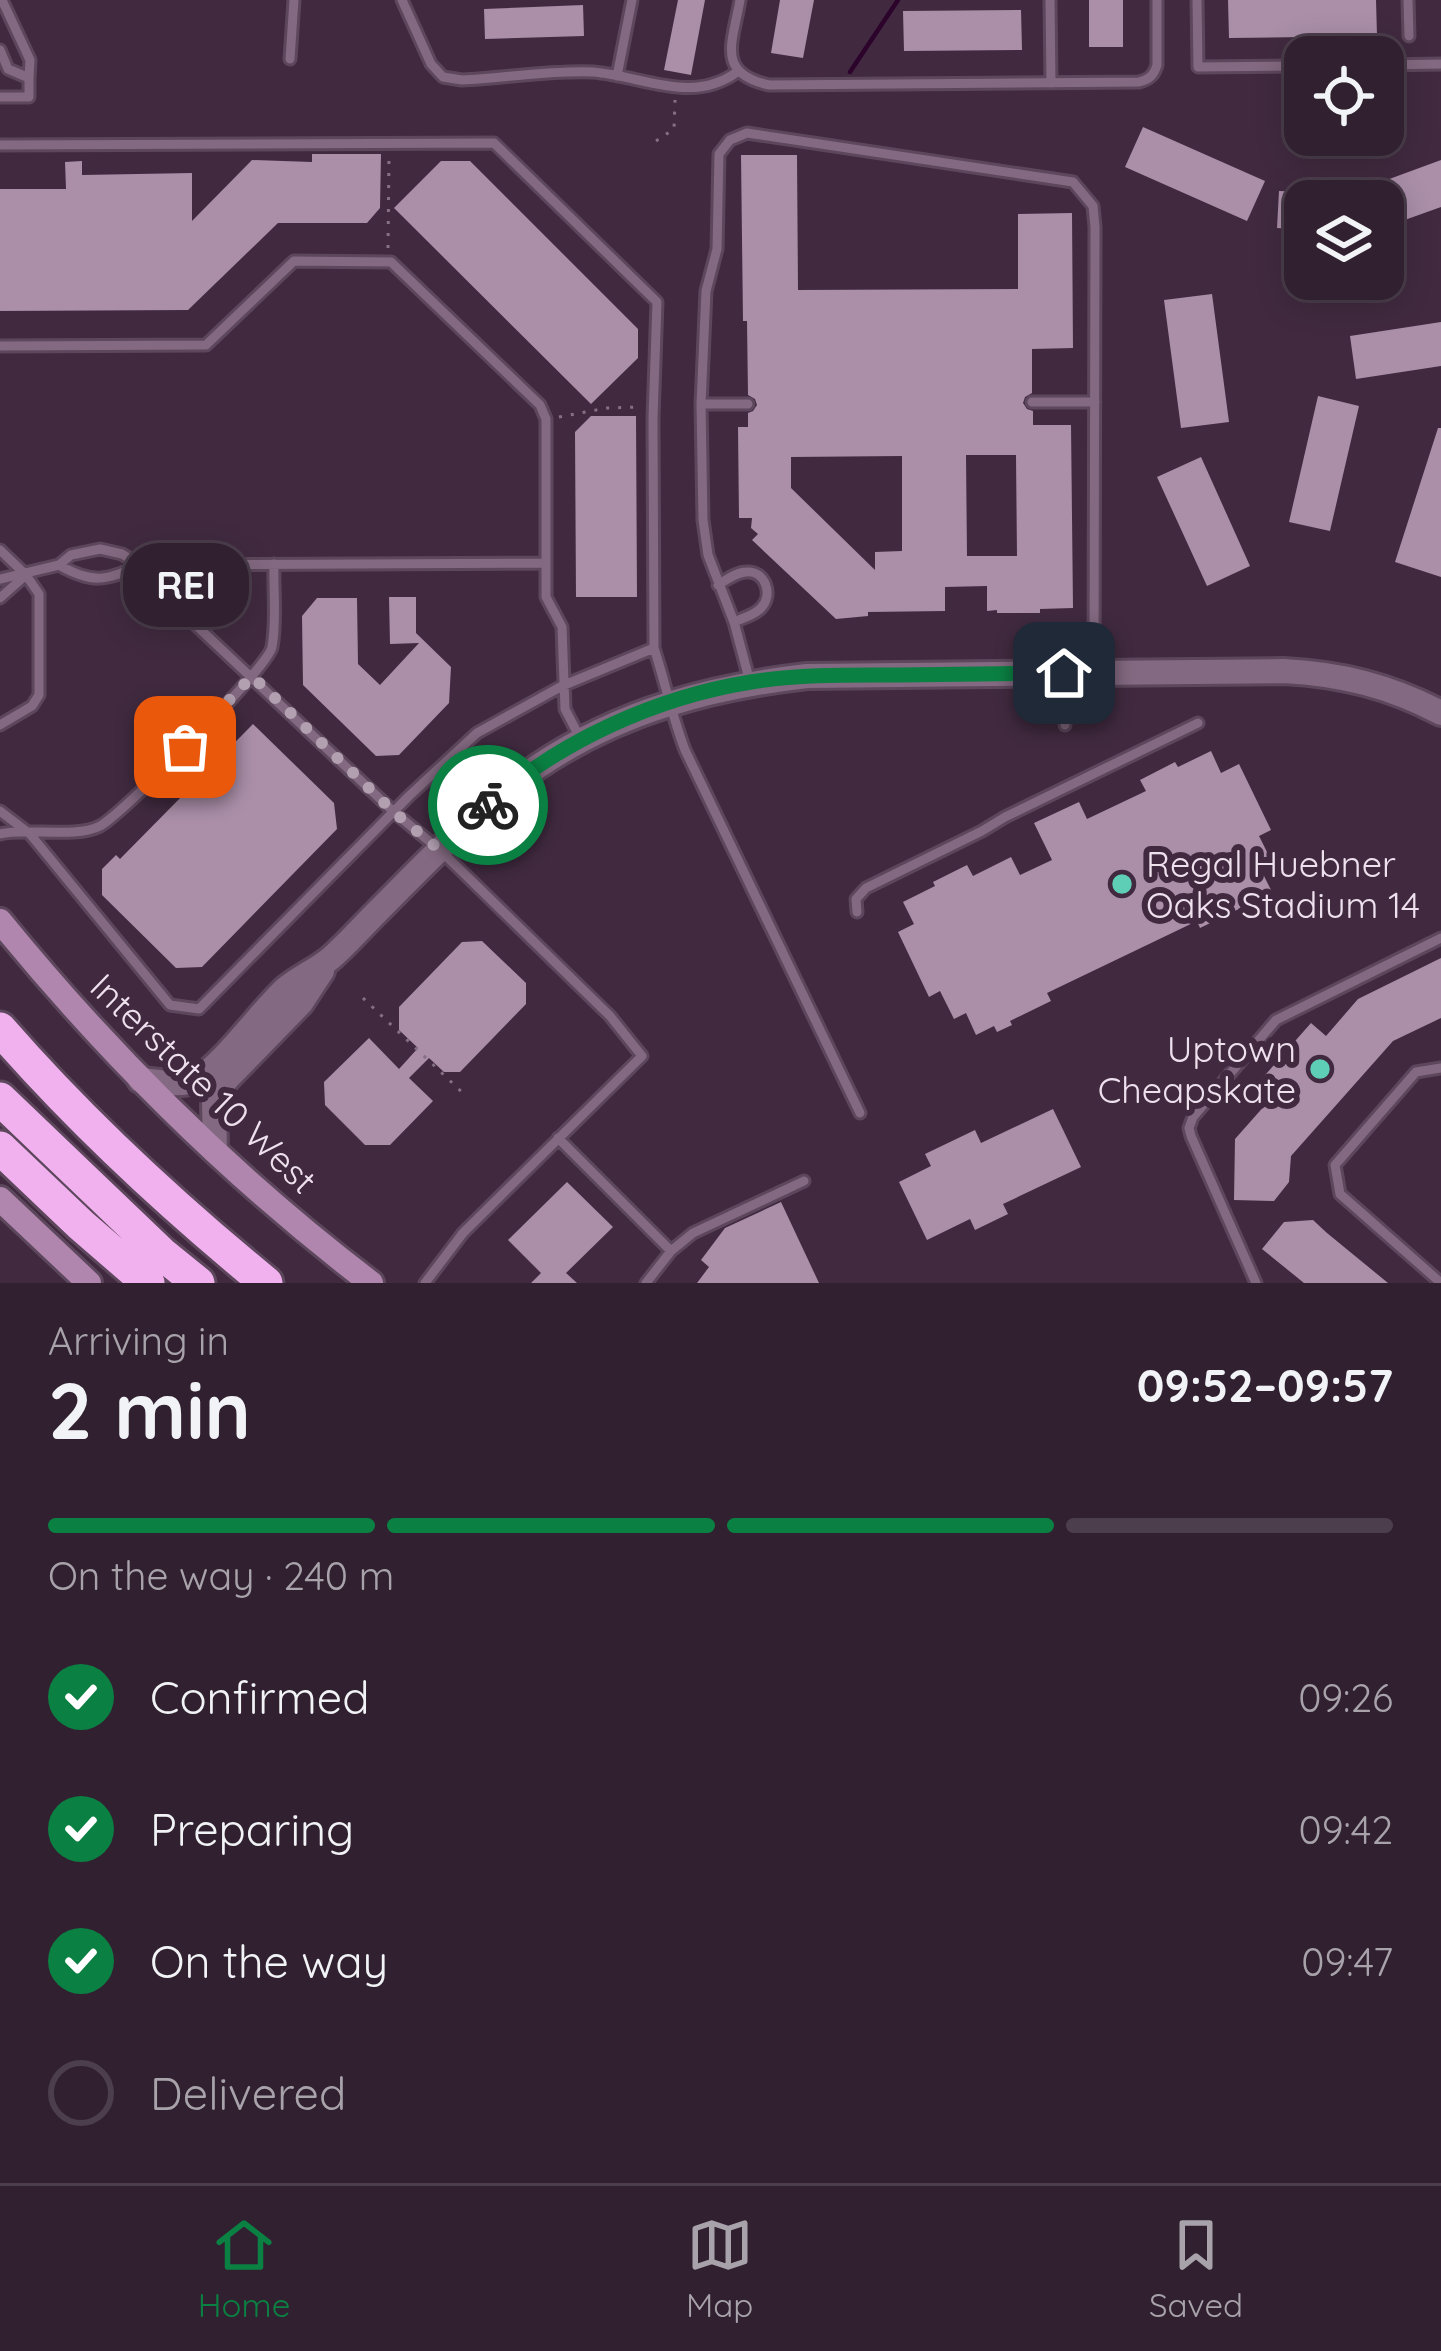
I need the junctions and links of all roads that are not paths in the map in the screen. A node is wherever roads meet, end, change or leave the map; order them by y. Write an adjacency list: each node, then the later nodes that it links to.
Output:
1 (2, 0): 18 (lane)
2 (294, 0): 12 (lane)
3 (402, 0): 17 (lane)
4 (632, 0): 17 (lane)
5 (740, 0): 16 (lane)
6 (1050, 0): 19 (lane)
7 (1157, 0): 19 (lane)
8 (1197, 0): 15 (lane)
9 (1408, 0): 10 (lane)
10 (1408, 36)
11 (0, 50): 18 (lane)
12 (290, 59)
13 (1441, 64): 14 (lane)
14 (1404, 65)
15 (1284, 66)
16 (737, 72): 17 (lane); 19 (lane)
17 (617, 76)
18 (29, 78): 20 (lane)
19 (1051, 83)
20 (0, 97)
21 (0, 145): 37 (lane)
22 (0, 346): 28 (lane)
23 (1094, 401): 24 (lane); 25 (lane); 39 (lane)
24 (1032, 402)
25 (701, 404): 26 (lane); 34 (lane)
26 (748, 404)
27 (0, 550): 32 (lane)
28 (546, 563): 29 (lane); 42 (lane)
29 (274, 564): 31 (lane); 40 (lane)
30 (59, 565): 31 (lane); 31 (lane); 32 (lane)
31 (140, 565): 40 (lane)
32 (26, 575): 33 (lane); 35 (lane); 45 (lane)
33 (0, 579)
34 (718, 585): 36 (lane); 36 (lane)
35 (0, 598)
36 (734, 622): 41 (lane)
37 (654, 648): 42 (lane); 43 (lane)
38 (1064, 673): 39 (street); 41 (street); 46 (lane)
39 (1094, 673): 44 (street)
40 (252, 676): 50 (lane); 52 (lane)
41 (750, 682): 43 (street)
42 (562, 686): 48 (lane); 50 (lane)
43 (668, 703): 48 (street); 62 (lane)
44 (1441, 712)
45 (0, 724)
46 (1065, 724)
47 (1198, 724): 54 (lane)
48 (581, 741): 53 (street)
49 (0, 811): 52 (lane)
50 (395, 813): 52 (lane); 53 (lane)
51 (0, 834): 52 (lane)
52 (30, 834)
53 (440, 850): 57 (street); 63 (lane)
54 (857, 911)
55 (0, 921): 60 (main road, Interstate 10 West)
56 (1441, 938): 76 (lane)
57 (330, 959): 60 (street); 65 (street)
58 (0, 1029): 72 (highway)
59 (1441, 1068): 77 (lane)
60 (140, 1079): 65 (main road, Interstate 10 West)
61 (0, 1099): 71 (highway)
62 (860, 1113)
63 (558, 1138): 68 (lane); 74 (lane)
64 (0, 1148): 70 (highway)
65 (214, 1150): 73 (main road, Interstate 10 West)
66 (804, 1181): 68 (lane)
67 (0, 1199): 69 (main road)
68 (671, 1251): 75 (lane)
69 (88, 1283)
70 (148, 1283)
71 (198, 1283)
72 (266, 1283)
73 (371, 1283)
74 (425, 1283)
75 (646, 1283)
76 (1256, 1283)
77 (1441, 1283)

